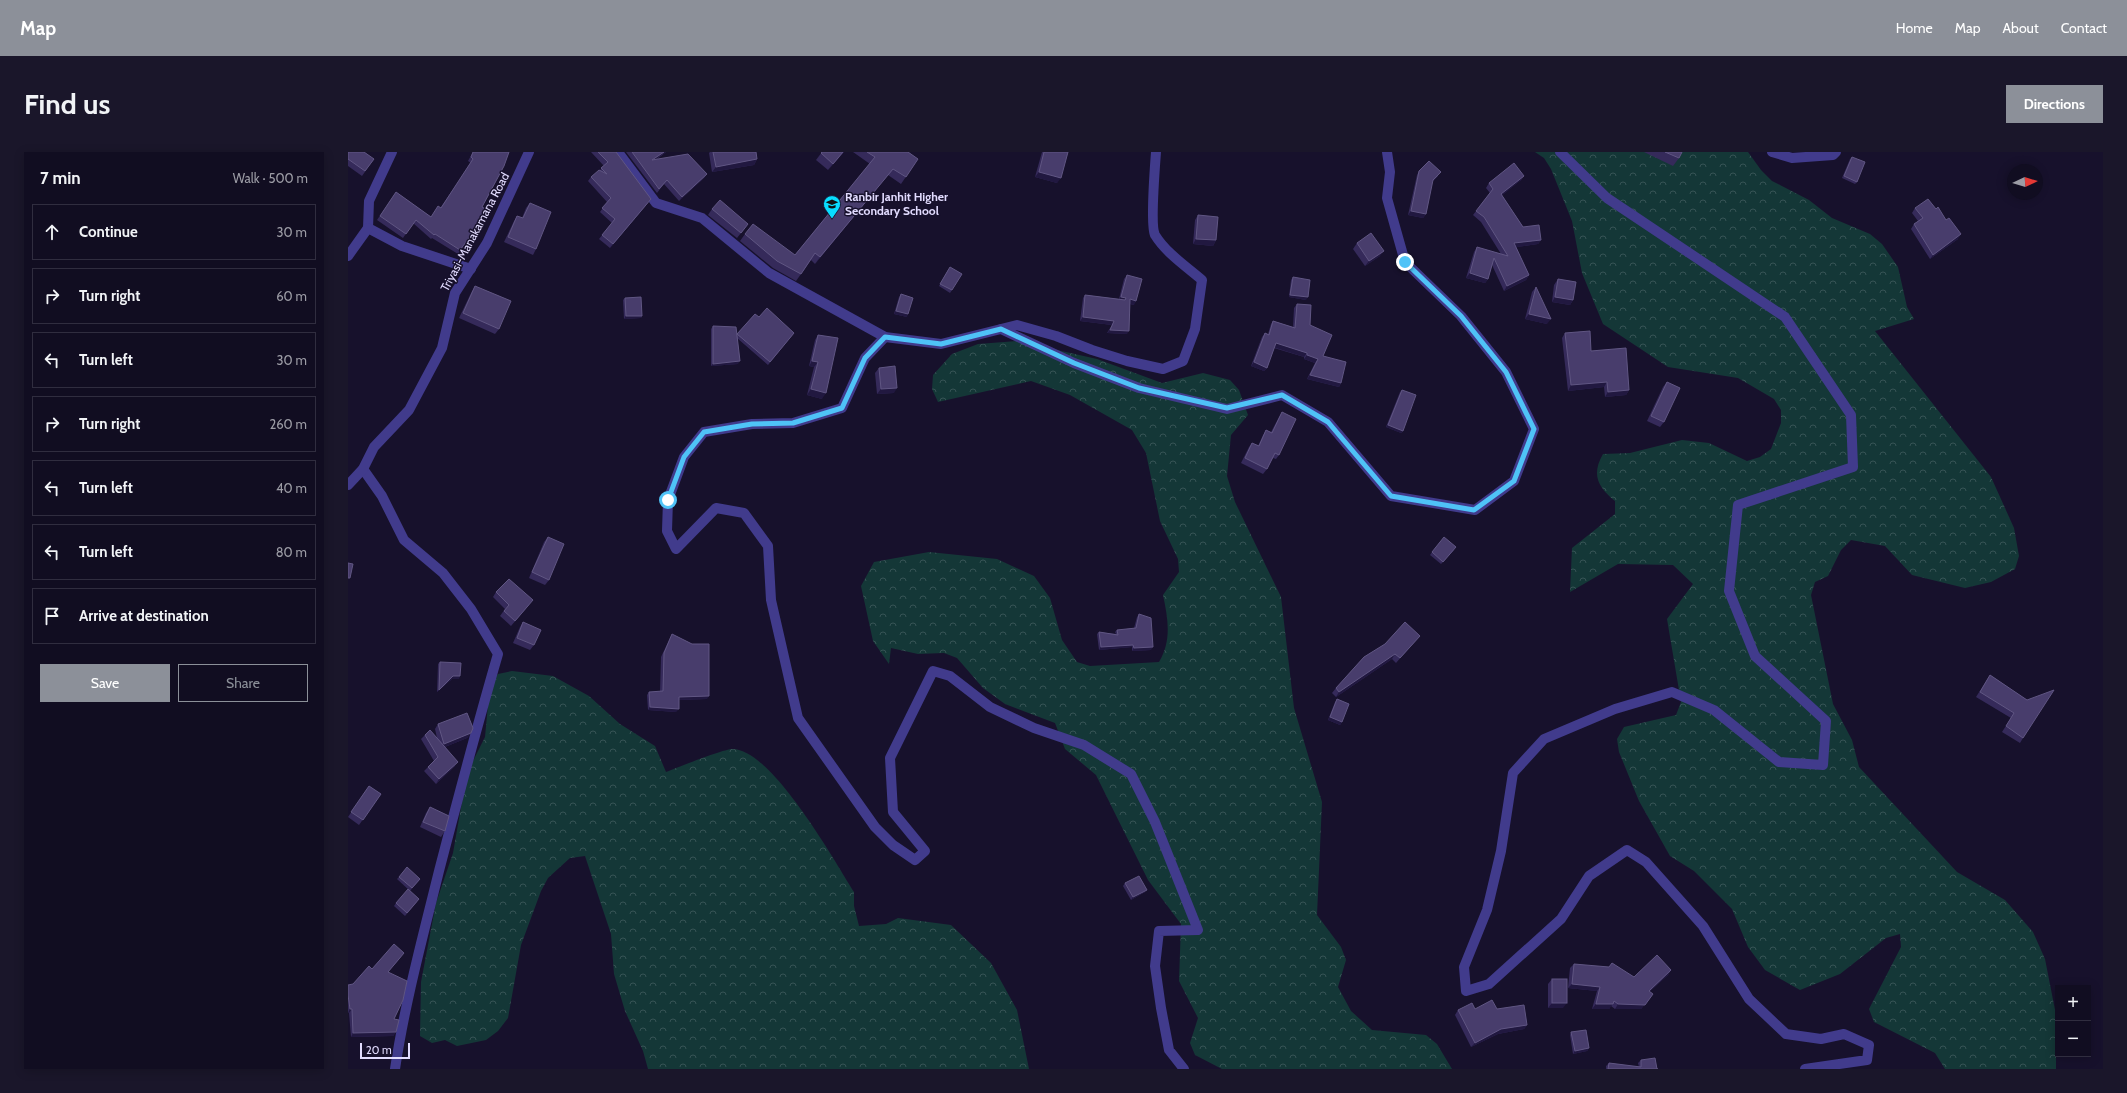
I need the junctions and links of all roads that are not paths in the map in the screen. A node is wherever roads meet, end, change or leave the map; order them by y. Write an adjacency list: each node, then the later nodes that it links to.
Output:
1 (392, 152): 9 (street)
2 (529, 152): 11 (street, Triyasi-Manakamana Road)
3 (618, 152): 13 (street)
4 (1156, 152): 12 (street)
5 (1387, 152): 12 (street)
6 (1560, 152): 18 (street)
7 (1772, 152): 8 (street)
8 (1836, 152)
9 (368, 228): 10 (street); 11 (street)
10 (348, 256)
11 (471, 269): 14 (street, Triyasi-Manakamana Road)
12 (1001, 329): 13 (street)
13 (885, 337): 17 (street)
14 (363, 469): 15 (street, Triyasi-Manakamana Road); 16 (street)
15 (348, 485)
16 (395, 1069)
17 (1184, 1069)
18 (1805, 1069)

